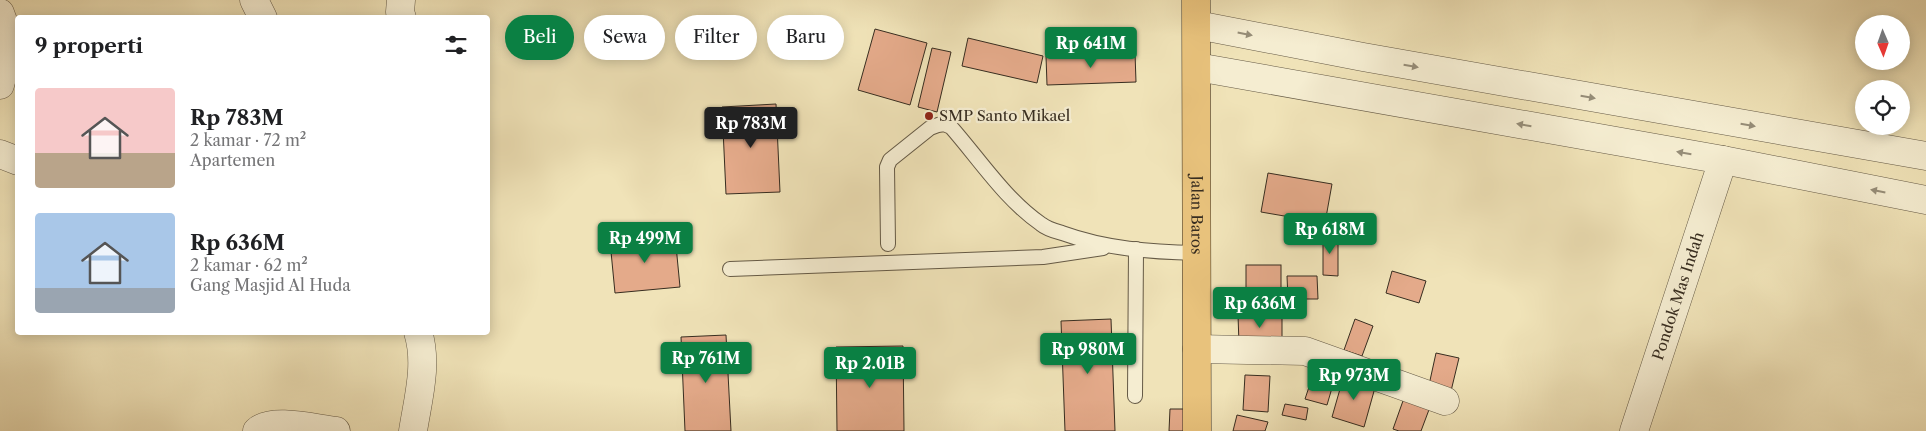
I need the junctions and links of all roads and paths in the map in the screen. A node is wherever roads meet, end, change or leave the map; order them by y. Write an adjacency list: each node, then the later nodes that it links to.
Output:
1 (254, 0): 4 (street)
2 (1197, 12): 5 (street, one-way to 5); 6 (main road, Jalan Baros)
3 (0, 13): 7 (street)
4 (262, 15)
5 (1315, 48): 8 (street); 10 (street, one-way to 10)
6 (1197, 67): 8 (street); 17 (main road, Jalan Baros)
7 (0, 85)
8 (1306, 88): 12 (street, one-way to 8)
9 (0, 154): 11 (street)
10 (1926, 156)
11 (15, 160)
12 (1723, 160): 13 (street, one-way to 12); 27 (street, Pondok Mas Indah)
13 (1926, 200)
14 (888, 244): 15 (lane)
15 (1109, 247): 16 (lane); 18 (lane)
16 (1136, 249): 17 (lane); 21 (lane)
17 (1197, 253): 20 (main road, Jalan Baros)
18 (730, 269)
19 (419, 335): 25 (street)
20 (1197, 349): 22 (street); 26 (main road, Jalan Baros)
21 (1135, 396)
22 (1445, 401)
23 (257, 431): 24 (street)
24 (336, 431)
25 (413, 431)
26 (1197, 431)
27 (1634, 431)

